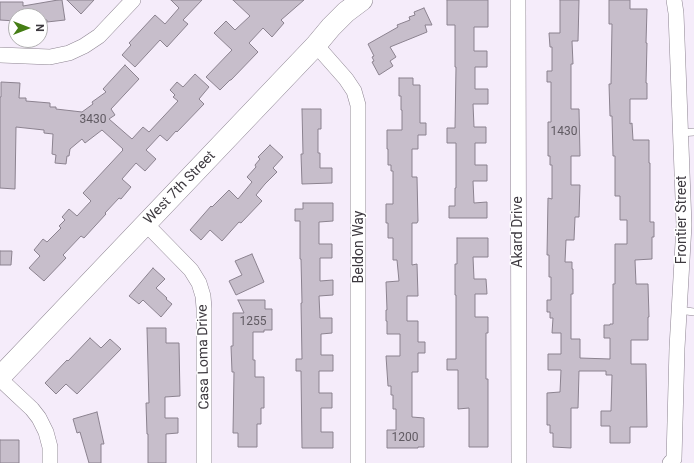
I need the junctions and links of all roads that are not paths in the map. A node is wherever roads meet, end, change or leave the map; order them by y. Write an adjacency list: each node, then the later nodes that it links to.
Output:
1 (133, 0): 6 (street)
2 (362, 0): 5 (main road, West 7th Street)
3 (518, 0): 15 (street, Akard Drive)
4 (674, 0): 7 (street, Frontier Street)
5 (316, 45): 8 (main road, West 7th Street); 14 (street, Beldon Way)
6 (0, 55)
7 (687, 133): 9 (street, Frontier Street)
8 (146, 224): 11 (main road, West 7th Street); 13 (street, Casa Loma Drive)
9 (679, 310): 10 (lane); 16 (street, Frontier Street)
10 (694, 312)
11 (0, 378): 12 (street)
12 (50, 463)
13 (204, 463)
14 (358, 463)
15 (519, 463)
16 (670, 463)

